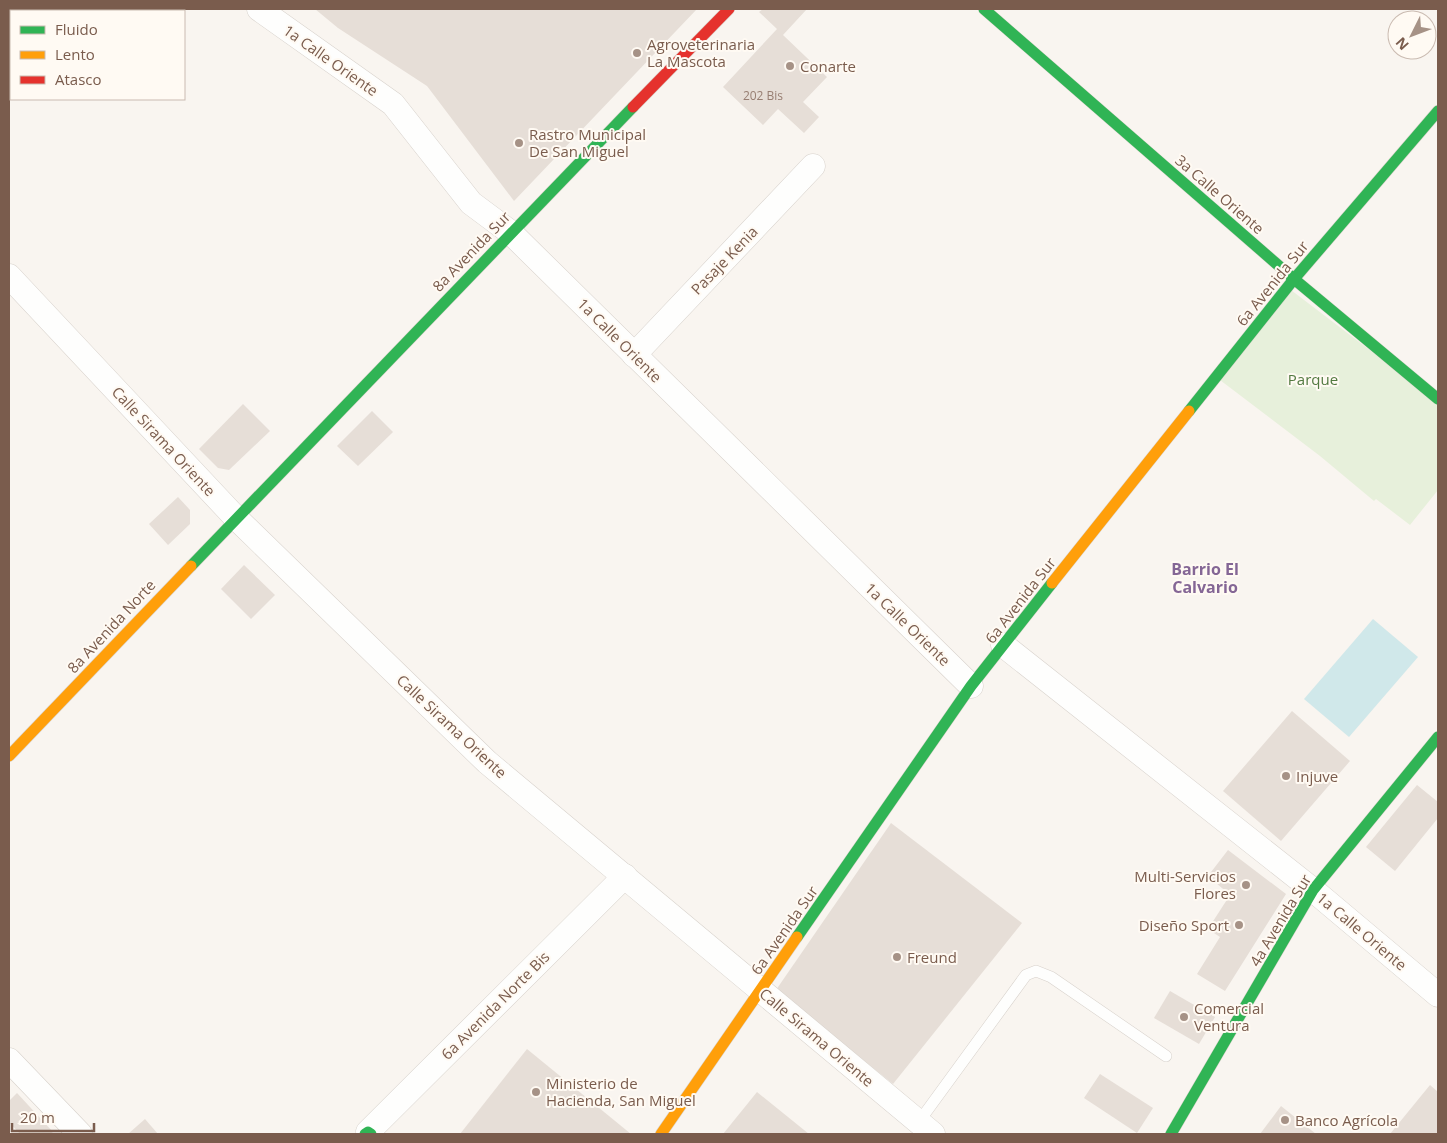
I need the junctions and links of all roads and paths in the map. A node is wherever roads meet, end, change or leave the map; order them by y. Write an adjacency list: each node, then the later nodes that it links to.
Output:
1 (259, 9): 6 (street, 1a Calle Oriente)
2 (729, 9): 6 (street, 8a Avenida Sur)
3 (984, 9): 8 (street, 3a Calle Oriente)
4 (1438, 111): 8 (street, 6a Avenida Sur)
5 (813, 166): 9 (street, Pasaje Kenia)
6 (510, 232): 9 (street, 1a Calle Oriente); 11 (street, 8a Avenida Sur)
7 (9, 276): 11 (street, Calle Sirama Oriente)
8 (1294, 279): 10 (street, 3a Calle Oriente); 12 (street, 6a Avenida Sur)
9 (634, 354): 13 (street, 1a Calle Oriente)
10 (1438, 399)
11 (235, 517): 15 (street, 8a Avenida Norte); 16 (street, Calle Sirama Oriente)
12 (1003, 645): 13 (street, 6a Avenida Sur); 17 (street, 1a Calle Oriente)
13 (971, 686): 18 (street, 6a Avenida Sur)
14 (1438, 738): 17 (street, 4a Avenida Sur)
15 (9, 756)
16 (624, 876): 18 (street, Calle Sirama Oriente); 23 (street, 6a Avenida Norte Bis)
17 (1313, 890): 19 (street, 1a Calle Oriente); 26 (street, 4a Avenida Sur)
18 (761, 989): 22 (street, Calle Sirama Oriente); 25 (street, 6a Avenida Sur)
19 (1438, 996)
20 (1166, 1056): 22 (lane)
21 (9, 1060): 24 (street)
22 (924, 1130)
23 (368, 1133)
24 (80, 1134)
25 (660, 1134)
26 (1171, 1134)

